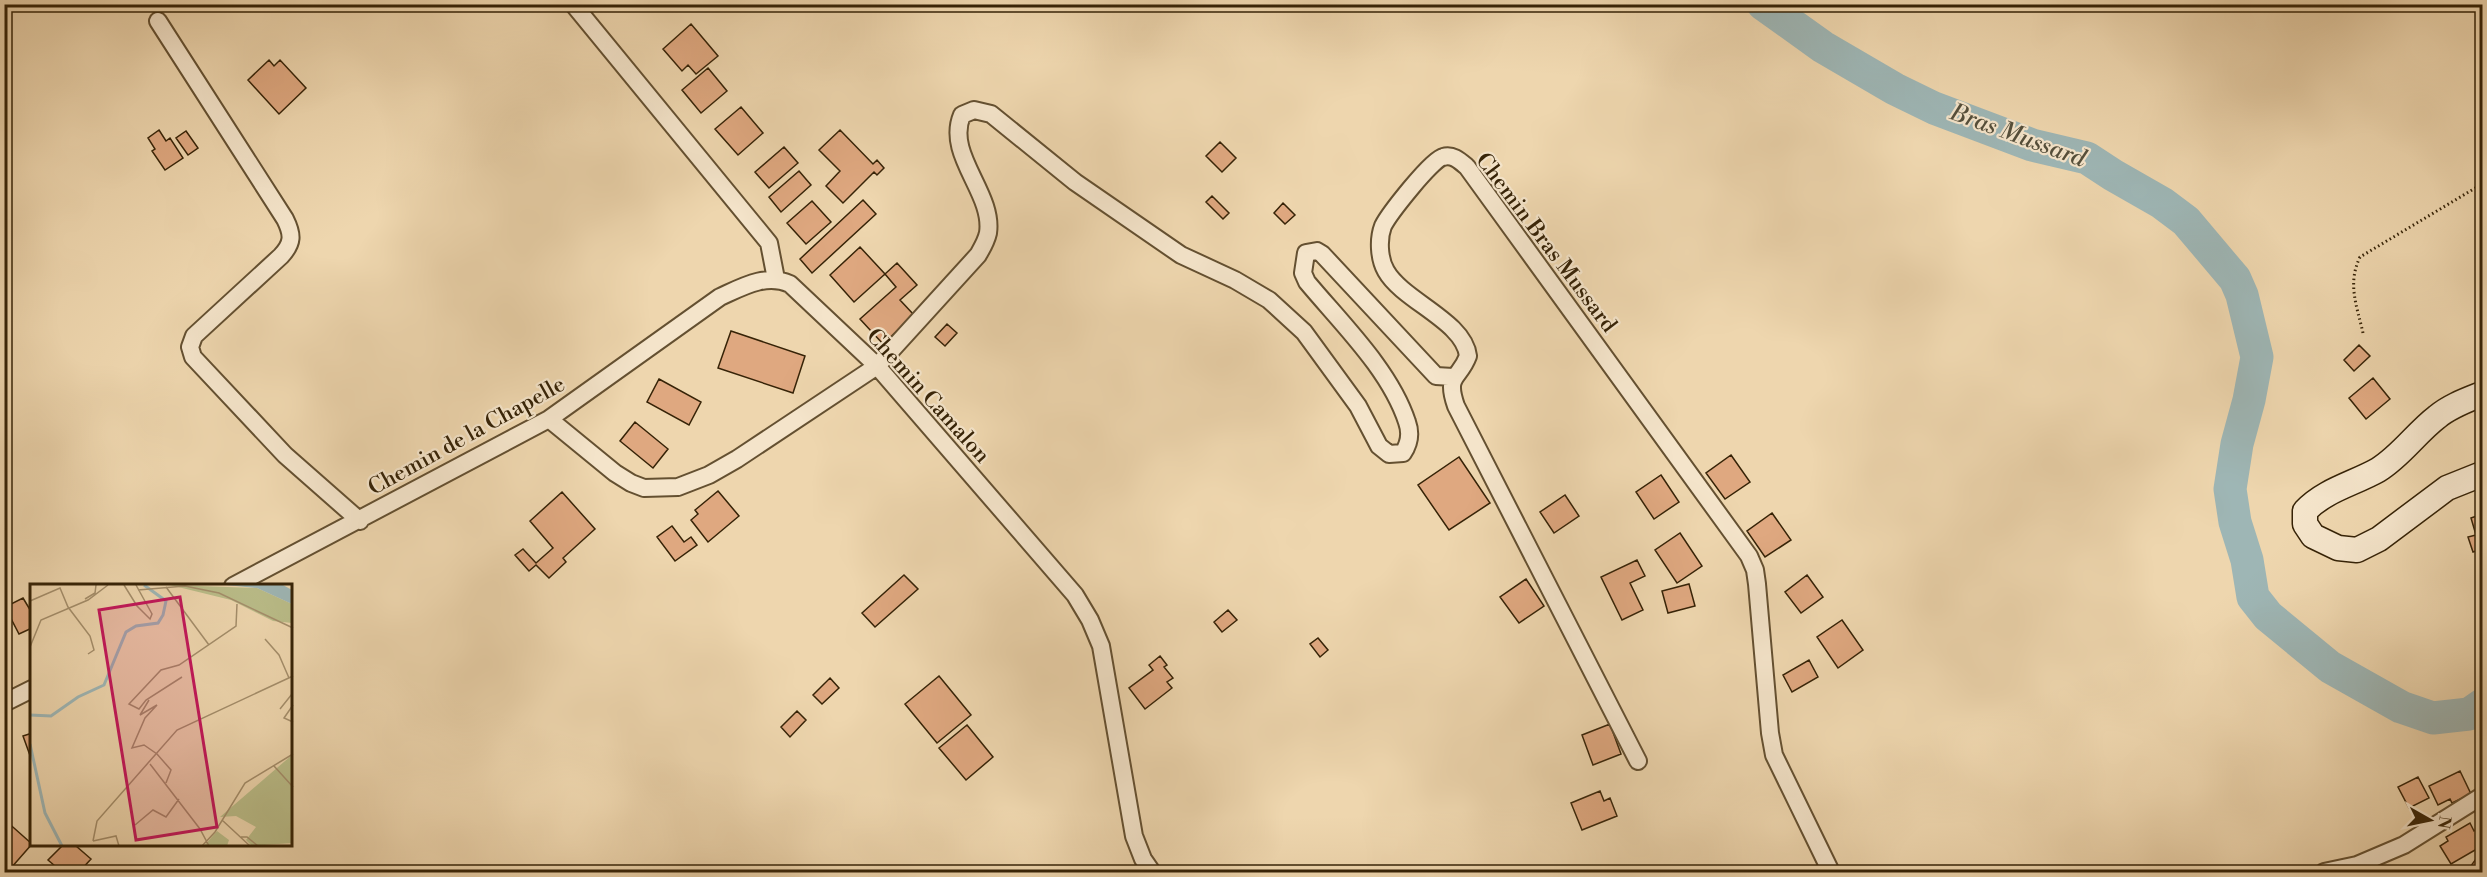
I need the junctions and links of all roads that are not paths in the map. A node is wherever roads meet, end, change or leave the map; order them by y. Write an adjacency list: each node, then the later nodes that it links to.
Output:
1 (573, 4): 3 (street)
2 (159, 21): 9 (street)
3 (776, 279): 4 (street, Chemin Camalon); 7 (street, Chemin de la Chapelle)
4 (877, 366): 5 (street); 7 (street); 15 (street, Chemin Camalon)
5 (1453, 377): 13 (street); 16 (street, Chemin Bras Mussard)
6 (2482, 394): 8 (street)
7 (549, 419): 9 (street, Chemin de la Chapelle)
8 (2482, 474)
9 (360, 521): 10 (street, Chemin de la Chapelle)
10 (237, 584)
11 (30, 690): 12 (street)
12 (4, 703)
13 (1638, 761)
14 (2482, 796): 17 (street)
15 (1152, 873)
16 (1831, 873)
17 (2324, 873)

